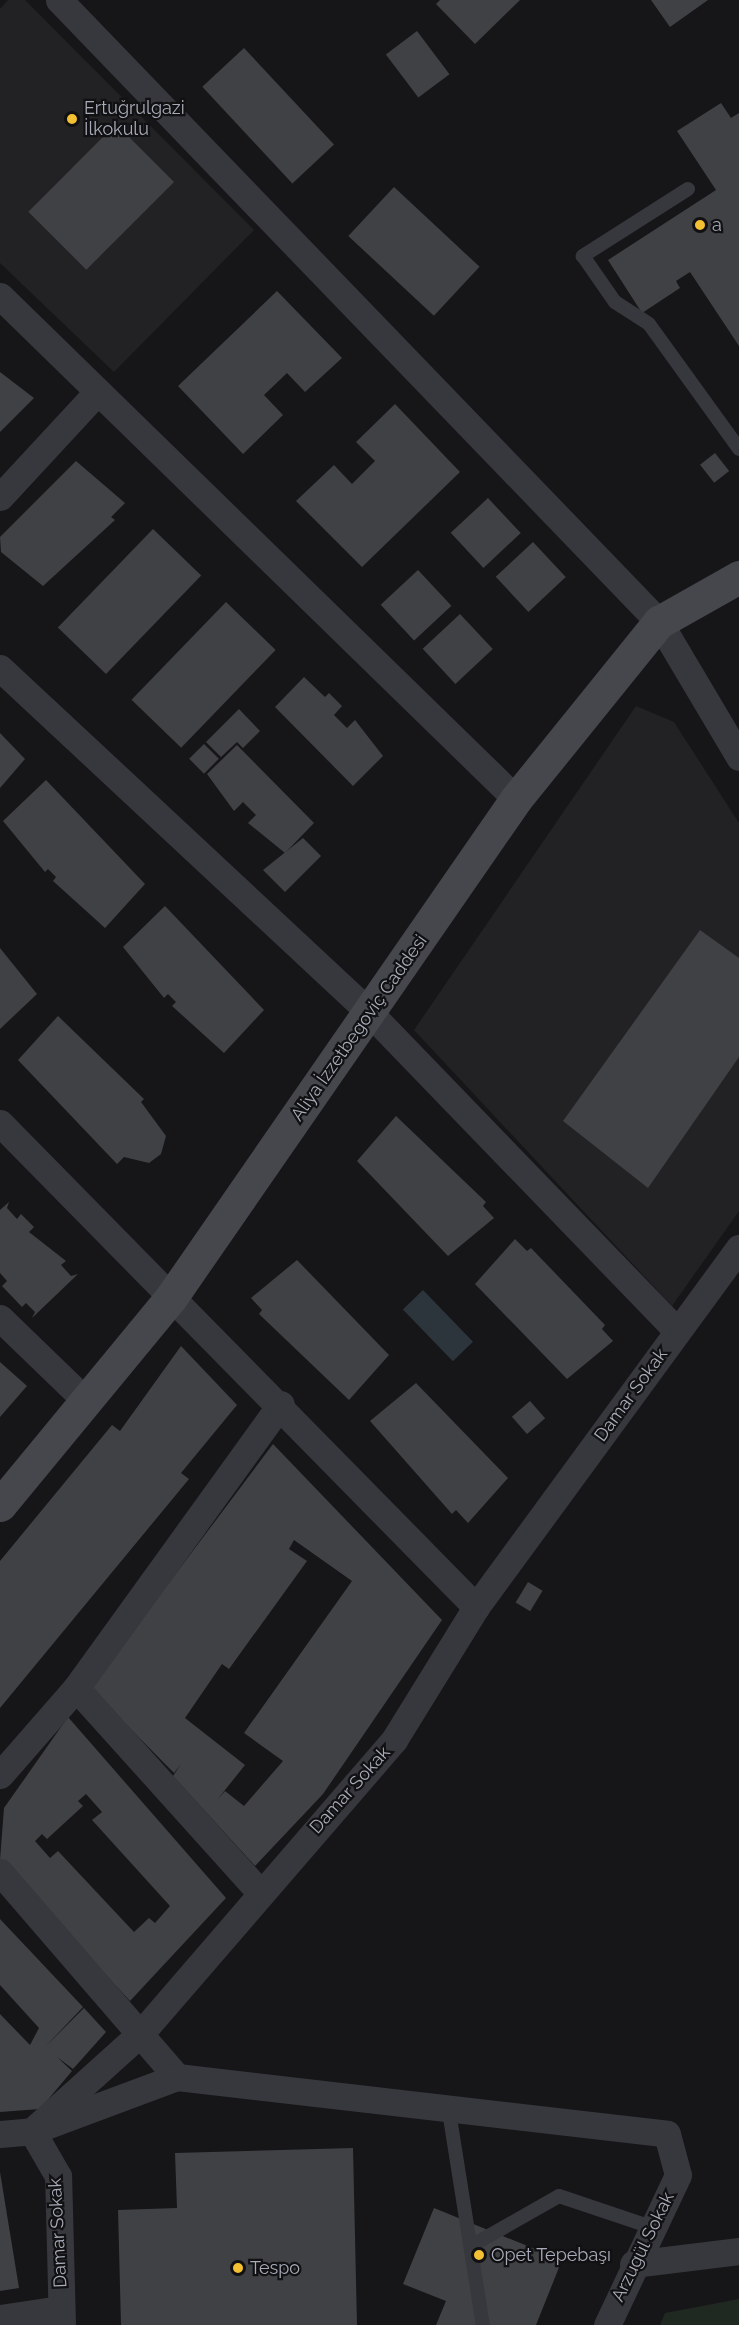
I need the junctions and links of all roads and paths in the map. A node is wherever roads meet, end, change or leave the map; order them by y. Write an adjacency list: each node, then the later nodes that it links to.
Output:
1 (59, 0): 8 (street)
2 (688, 189): 5 (lane)
3 (0, 296): 4 (street)
4 (98, 391): 6 (street); 11 (street)
5 (739, 449)
6 (0, 497)
7 (739, 577): 8 (street, Aliya İzzetbegoviç Caddesi)
8 (659, 622): 10 (street); 11 (street, Aliya İzzetbegoviç Caddesi)
9 (0, 668): 12 (street)
10 (739, 757)
11 (516, 799): 12 (street, Aliya İzzetbegoviç Caddesi)
12 (370, 1013): 15 (street, Aliya İzzetbegoviç Caddesi); 17 (street)
13 (0, 1124): 15 (street)
14 (739, 1248): 17 (street, Damar Sokak)
15 (170, 1299): 18 (street, Aliya İzzetbegoviç Caddesi); 19 (street)
16 (0, 1318): 18 (street)
17 (677, 1332): 21 (street, Damar Sokak)
18 (86, 1401): 20 (street, Aliya İzzetbegoviç Caddesi)
19 (281, 1404): 21 (street); 22 (street)
20 (0, 1505)
21 (476, 1607): 25 (street, Damar Sokak)
22 (76, 1688): 23 (street); 25 (street)
23 (0, 1774)
24 (0, 1872): 26 (street)
25 (259, 1891): 26 (street, Damar Sokak)
26 (142, 2032): 27 (street); 29 (street, Damar Sokak)
27 (177, 2077): 28 (street); 29 (street)
28 (448, 2104): 31 (street, Arzugül Sokak); 32 (lane)
29 (32, 2131): 30 (street); 35 (street, Damar Sokak)
30 (0, 2133)
31 (651, 2227): 32 (lane); 34 (street, Arzugül Sokak)
32 (471, 2246): 37 (lane)
33 (739, 2251): 34 (street)
34 (633, 2264): 38 (street, Arzugül Sokak)
35 (62, 2317): 36 (street)
36 (0, 2318)
37 (483, 2325)
38 (607, 2325)

